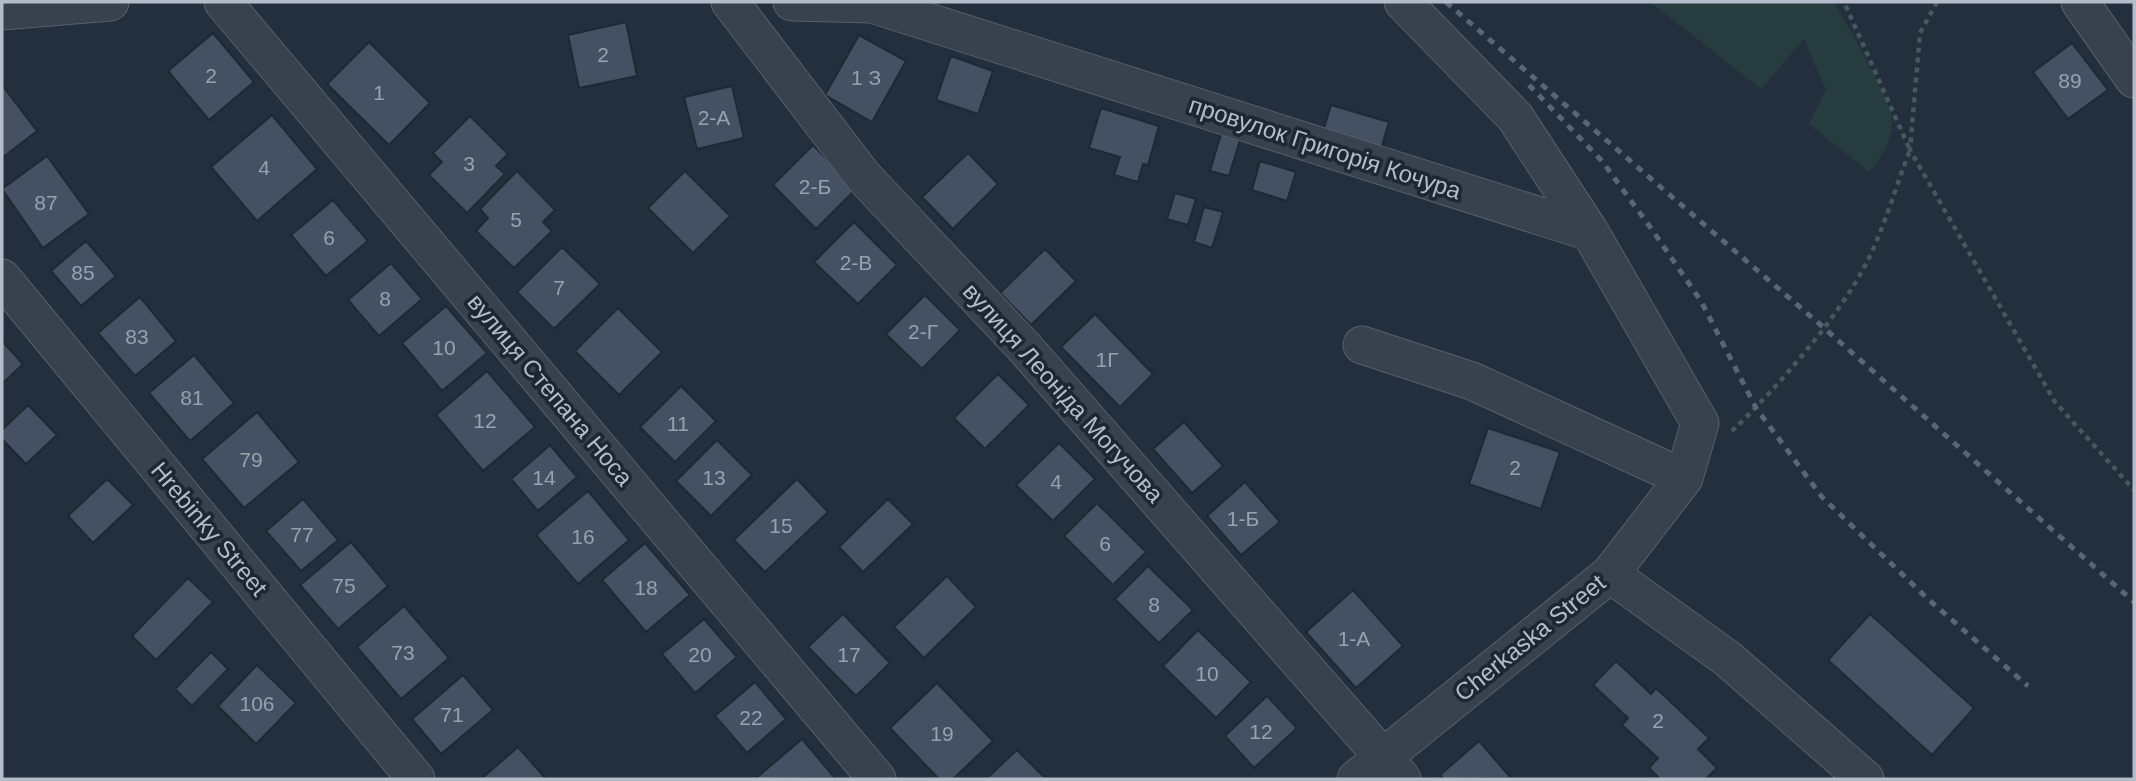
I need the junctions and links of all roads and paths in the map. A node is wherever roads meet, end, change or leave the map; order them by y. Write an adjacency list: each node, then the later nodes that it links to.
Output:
1 (110, 2): 9 (street)
2 (223, 2): 21 (street, вулиця Степана Носа)
3 (730, 2): 19 (street, вулиця Леоніда Могучова)
4 (792, 2): 12 (street, провулок Григорія Кочура)
5 (1403, 2): 12 (street)
6 (1844, 2): 11 (path)
7 (1937, 2): 11 (path)
8 (2080, 2): 10 (street)
9 (2, 10)
10 (2134, 79)
11 (1910, 150): 15 (path); 17 (path)
12 (1590, 232): 16 (street)
13 (2, 278): 20 (street, Hrebinky Street)
14 (1362, 345): 16 (street)
15 (1729, 434)
16 (1685, 478): 18 (street, Cherkaska Street)
17 (2134, 490)
18 (1610, 574): 19 (street, Cherkaska Street); 23 (street)
19 (1393, 768): 22 (street, Cherkaska Street)
20 (416, 779)
21 (877, 779)
22 (1356, 779)
23 (1865, 779)

